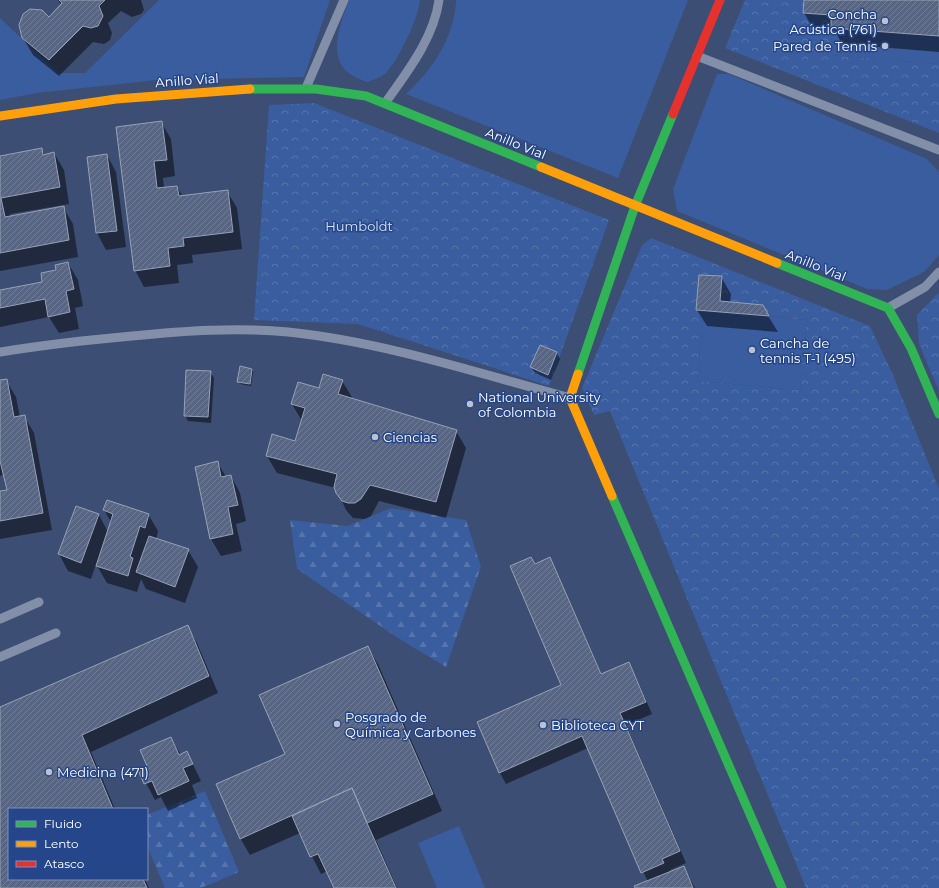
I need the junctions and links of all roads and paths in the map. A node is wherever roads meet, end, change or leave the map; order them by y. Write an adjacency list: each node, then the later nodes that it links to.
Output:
1 (344, 0): 5 (lane)
2 (439, 0): 6 (lane)
3 (720, 0): 4 (street)
4 (697, 56): 8 (lane); 9 (street)
5 (306, 88): 6 (street, Anillo Vial); 7 (street, Anillo Vial)
6 (386, 102): 9 (street, Anillo Vial)
7 (0, 116)
8 (939, 150)
9 (635, 206): 11 (street, Anillo Vial); 13 (street)
10 (939, 272): 11 (lane)
11 (888, 308): 14 (street)
12 (0, 352): 13 (lane)
13 (570, 398): 19 (street)
14 (939, 414)
15 (39, 602): 16 (lane)
16 (0, 619)
17 (56, 633): 18 (lane)
18 (0, 658)
19 (782, 888)

